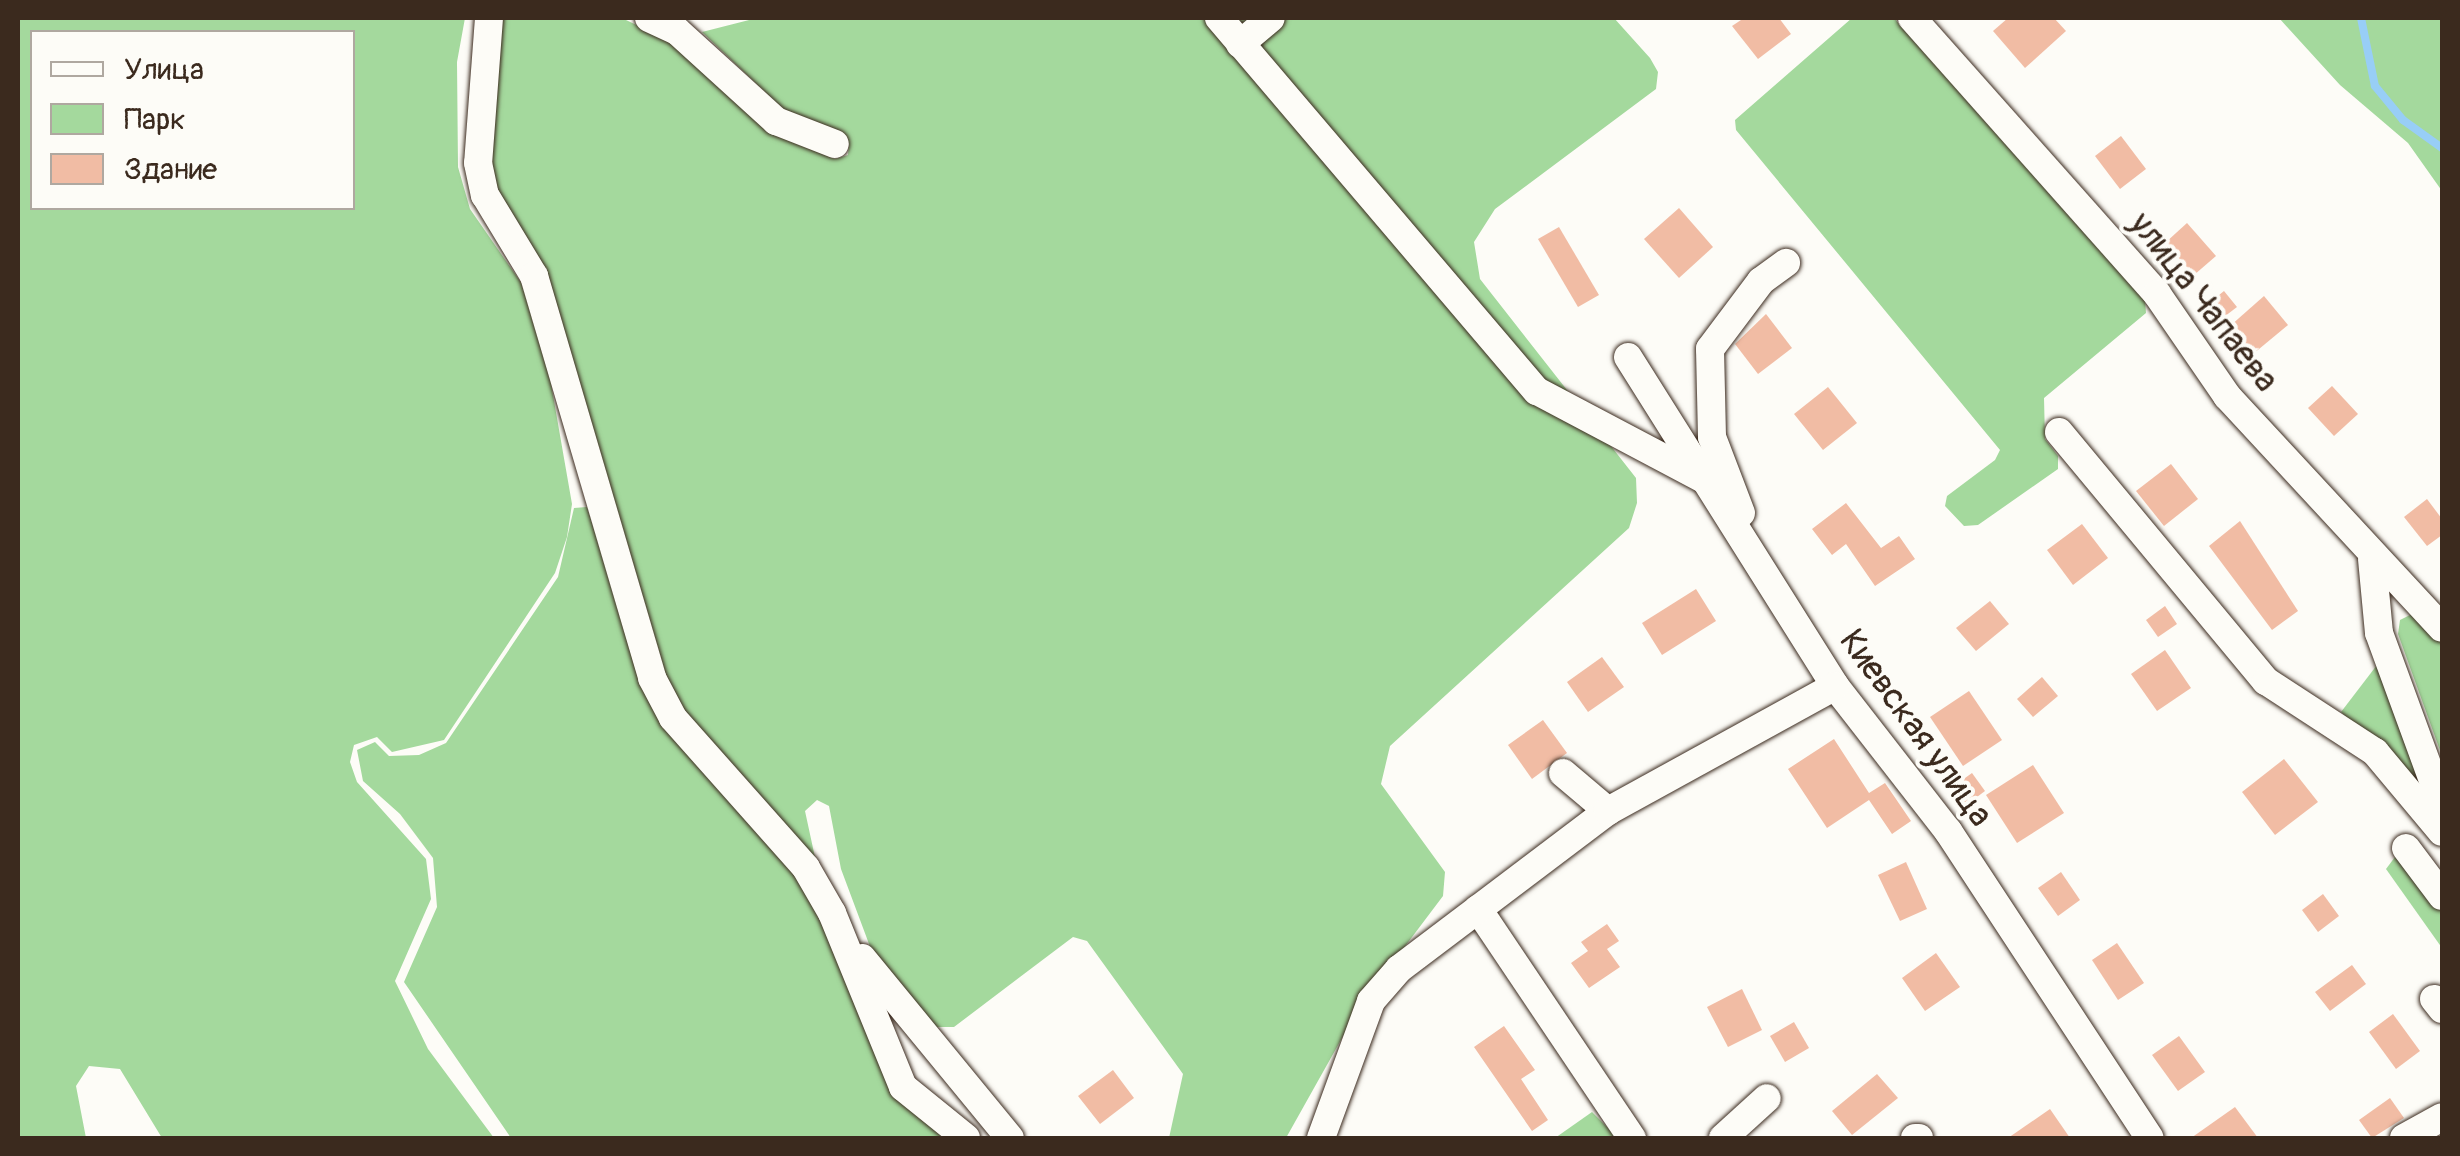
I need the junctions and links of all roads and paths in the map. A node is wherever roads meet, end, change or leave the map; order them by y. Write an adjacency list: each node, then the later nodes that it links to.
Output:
1 (489, 18): 23 (street)
2 (649, 18): 7 (street)
3 (1219, 18): 6 (street)
4 (1270, 18): 6 (street)
5 (1912, 18): 12 (street, улица Чапаева)
6 (1240, 44): 11 (street)
7 (835, 144)
8 (1786, 264): 13 (street)
9 (1628, 357): 11 (street, Киевская улица)
10 (2059, 432): 19 (street)
11 (1706, 481): 13 (street, Киевская улица)
12 (2372, 560): 14 (street, улица Чапаева); 17 (street)
13 (1774, 593): 15 (street, Киевская улица)
14 (2442, 628)
15 (1835, 686): 18 (street); 31 (street, Киевская улица)
16 (1563, 773): 18 (street)
17 (2442, 805)
18 (1608, 811): 22 (street)
19 (2442, 832)
20 (2406, 848): 21 (street)
21 (2442, 896)
22 (1478, 909): 28 (street); 29 (street)
23 (832, 913): 26 (street); 27 (street)
24 (1767, 1098): 30 (street)
25 (2442, 1117): 32 (street)
26 (966, 1138)
27 (1010, 1138)
28 (1321, 1138)
29 (1632, 1138)
30 (1723, 1138)
31 (2150, 1138)
32 (2404, 1138)

